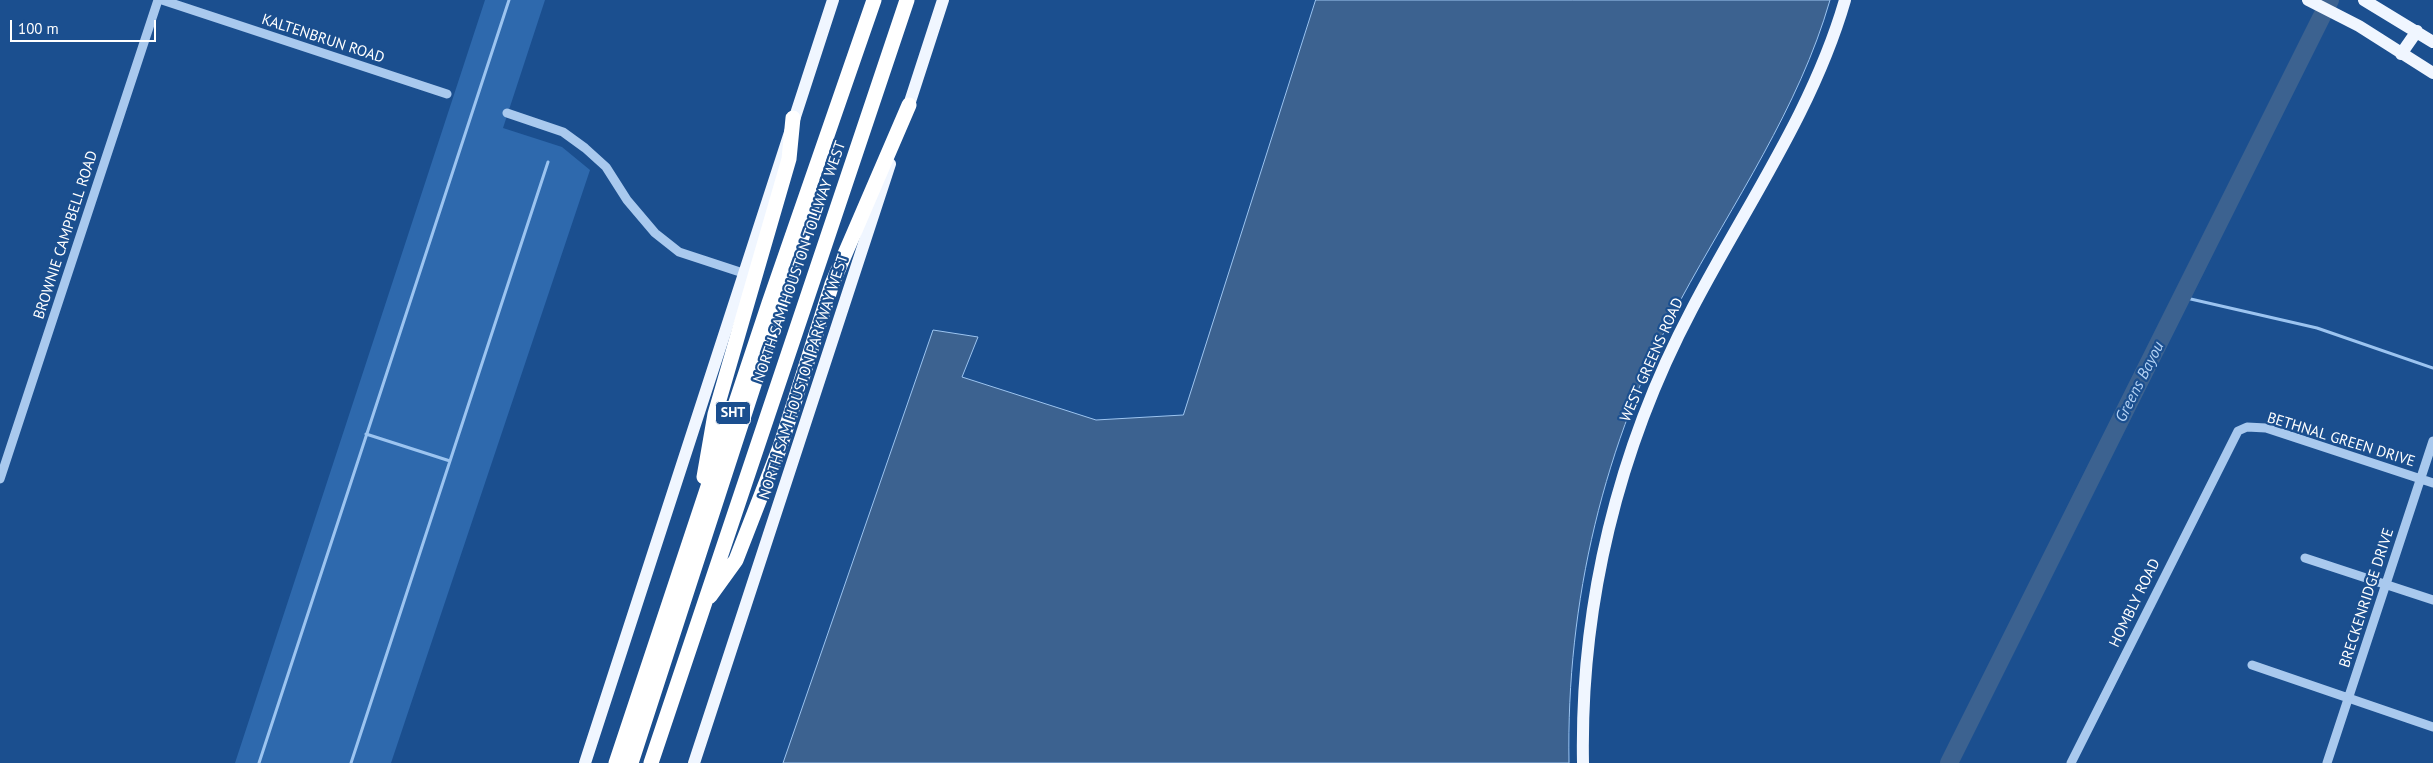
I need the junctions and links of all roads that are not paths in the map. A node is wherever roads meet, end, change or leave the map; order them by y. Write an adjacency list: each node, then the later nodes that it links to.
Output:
1 (160, 0): 14 (street, KALTENBRUN ROAD); 21 (street, BROWNIE CAMPBELL ROAD)
2 (832, 0): 17 (main road)
3 (874, 0): 12 (highway, NORTH SAM HOUSTON TOLLWAY WEST / SHT)
4 (906, 0): 28 (highway, NORTH SAM HOUSTON TOLLWAY WEST / SHT)
5 (943, 0): 15 (main road, NORTH SAM HOUSTON PARKWAY WEST)
6 (1845, 0): 37 (main road, WEST GREENS ROAD)
7 (2308, 0): 11 (main road)
8 (2367, 2): 9 (main road)
9 (2416, 31): 10 (main road); 11 (main road)
10 (2433, 42)
11 (2401, 54): 13 (main road)
12 (850, 71): 24 (highway, NORTH SAM HOUSTON TOLLWAY WEST / SHT); 34 (highway, NORTH SAM HOUSTON TOLLWAY WEST / SHT)
13 (2433, 73)
14 (447, 94)
15 (909, 105): 28 (highway); 36 (main road, NORTH SAM HOUSTON PARKWAY WEST)
16 (507, 113): 18 (street)
17 (794, 118): 18 (main road); 24 (highway)
18 (743, 273): 32 (main road)
19 (2433, 441): 22 (street, BRECKENRIDGE DRIVE)
20 (2224, 455): 22 (street, BETHNAL GREEN DRIVE); 38 (street, HOMBLY ROAD)
21 (0, 479)
22 (2420, 479): 23 (street, BETHNAL GREEN DRIVE); 26 (street, BRECKENRIDGE DRIVE)
23 (2433, 483)
24 (694, 532): 33 (highway, NORTH SAM HOUSTON TOLLWAY WEST / SHT)
25 (2305, 558): 26 (street)
26 (2386, 584): 27 (street); 30 (street, BRECKENRIDGE DRIVE)
27 (2433, 600)
28 (701, 610): 35 (highway, NORTH SAM HOUSTON TOLLWAY WEST / SHT)
29 (2252, 665): 30 (street)
30 (2348, 699): 31 (street); 39 (street, BRECKENRIDGE DRIVE)
31 (2433, 727)
32 (585, 763)
33 (616, 763)
34 (631, 763)
35 (651, 763)
36 (694, 763)
37 (1583, 763)
38 (2071, 763)
39 (2327, 763)

